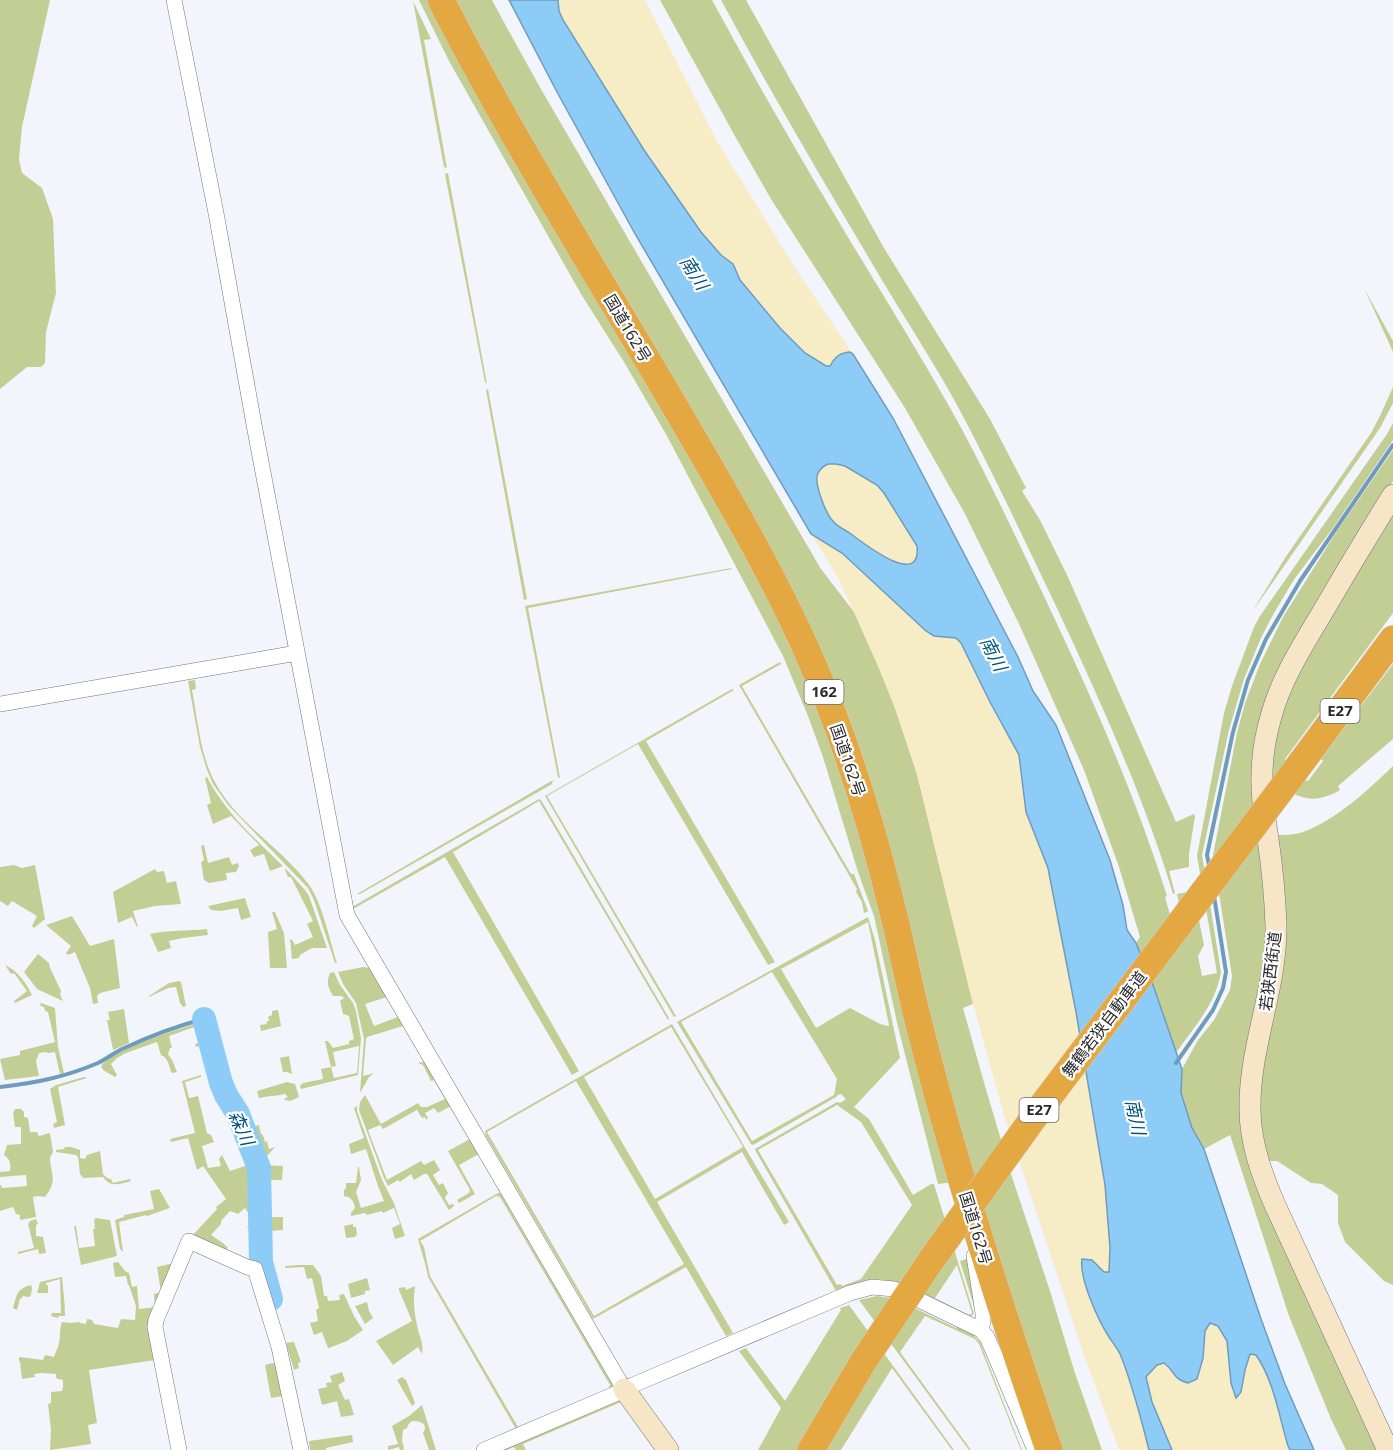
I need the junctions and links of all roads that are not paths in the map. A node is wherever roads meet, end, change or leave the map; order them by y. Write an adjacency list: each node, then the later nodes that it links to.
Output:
1 (174, 0): 5 (street)
2 (441, 0): 7 (highway, 国道162号 / 162)
3 (1393, 495): 17 (street, 若狭西街道)
4 (1393, 639): 14 (highway, 舞鶴若狭自動車道 / E27, bridge)
5 (297, 653): 6 (street); 9 (street)
6 (0, 705)
7 (974, 1223): 8 (street); 16 (highway, 国道162号 / 162)
8 (981, 1330): 9 (street); 15 (street)
9 (624, 1389): 12 (street); 13 (street)
10 (302, 1441): 11 (street)
11 (179, 1450)
12 (484, 1450)
13 (668, 1450)
14 (811, 1450)
15 (1035, 1450)
16 (1050, 1450)
17 (1388, 1450)

